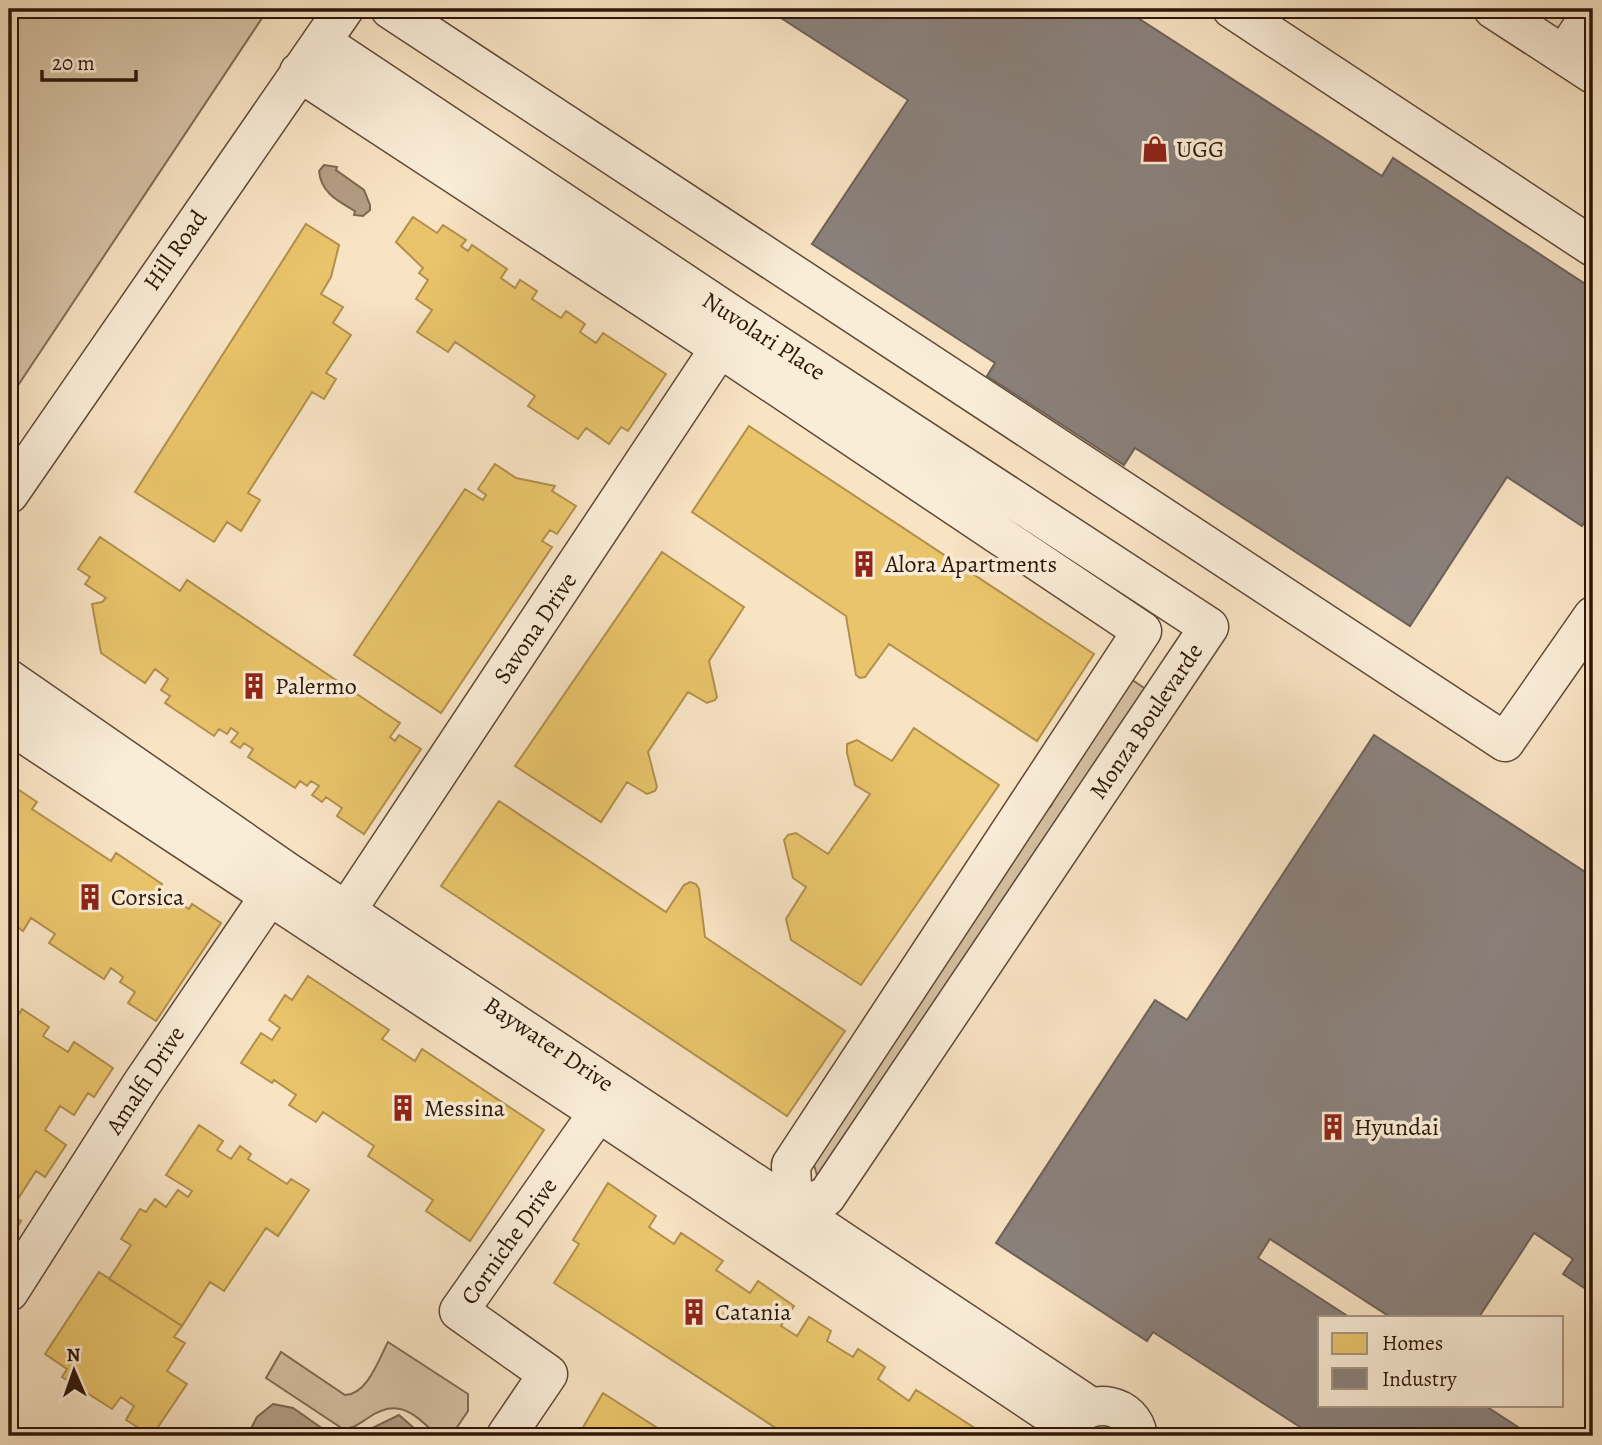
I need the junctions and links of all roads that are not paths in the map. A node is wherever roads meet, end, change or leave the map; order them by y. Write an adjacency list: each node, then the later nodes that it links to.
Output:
1 (344, 9): 6 (street, Hill Road)
2 (390, 9): 12 (street)
3 (1232, 9): 9 (street)
4 (1493, 9): 7 (street)
5 (1584, 17): 7 (street)
6 (322, 41): 8 (street, Hill Road); 10 (street, Nuvolari Place)
7 (1579, 64)
8 (299, 72): 10 (street, Nuvolari Place); 11 (street, Hill Road)
9 (1593, 247)
10 (729, 334): 13 (street, Nuvolari Place); 14 (street, Nuvolari Place); 18 (street, Savona Drive)
11 (9, 494)
12 (1593, 616)
13 (1209, 627): 14 (street, Monza Boulevarde); 20 (street, Monza Boulevarde)
14 (1142, 631): 20 (street)
15 (9, 679): 17 (street, Baywater Drive)
16 (9, 724): 17 (street, Baywater Drive)
17 (278, 883): 18 (street, Baywater Drive); 21 (street, Amalfi Drive)
18 (339, 923): 19 (street, Baywater Drive)
19 (607, 1101): 20 (street, Baywater Drive); 23 (street, Corniche Drive)
20 (785, 1219): 22 (street, Baywater Drive)
21 (9, 1292)
22 (1075, 1423): 24 (street)
23 (506, 1436)
24 (1138, 1436)

